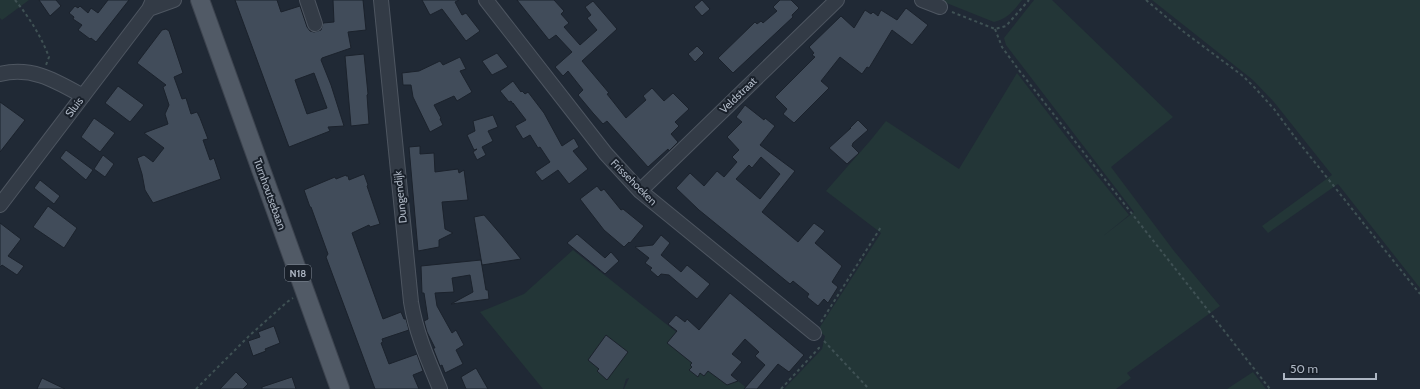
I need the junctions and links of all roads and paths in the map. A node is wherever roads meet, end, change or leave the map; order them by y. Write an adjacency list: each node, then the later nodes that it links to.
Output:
1 (15, 0): 16 (path)
2 (174, 0): 11 (street, Sluis)
3 (200, 0): 21 (main road, Turnhoutsebaan / N18)
4 (307, 0): 13 (street)
5 (381, 0): 26 (street, Dungendijk)
6 (486, 0): 18 (street, Frissehoeken)
7 (837, 0): 18 (street, Veldstraat)
8 (922, 0): 12 (street)
9 (1029, 0): 14 (path)
10 (1146, 0): 22 (path)
11 (151, 5): 17 (street, Sluis)
12 (940, 7): 14 (path)
13 (315, 24)
14 (995, 29): 29 (path)
15 (0, 74): 16 (street)
16 (43, 76): 17 (street)
17 (83, 96): 19 (street, Sluis)
18 (640, 191): 23 (street, Frissehoeken)
19 (0, 205)
20 (881, 227): 23 (path)
21 (305, 291): 24 (path); 25 (main road, Turnhoutsebaan / N18)
22 (1420, 294)
23 (814, 333): 27 (path); 28 (path)
24 (196, 389)
25 (340, 389)
26 (440, 389)
27 (781, 389)
28 (869, 389)
29 (1270, 389)

